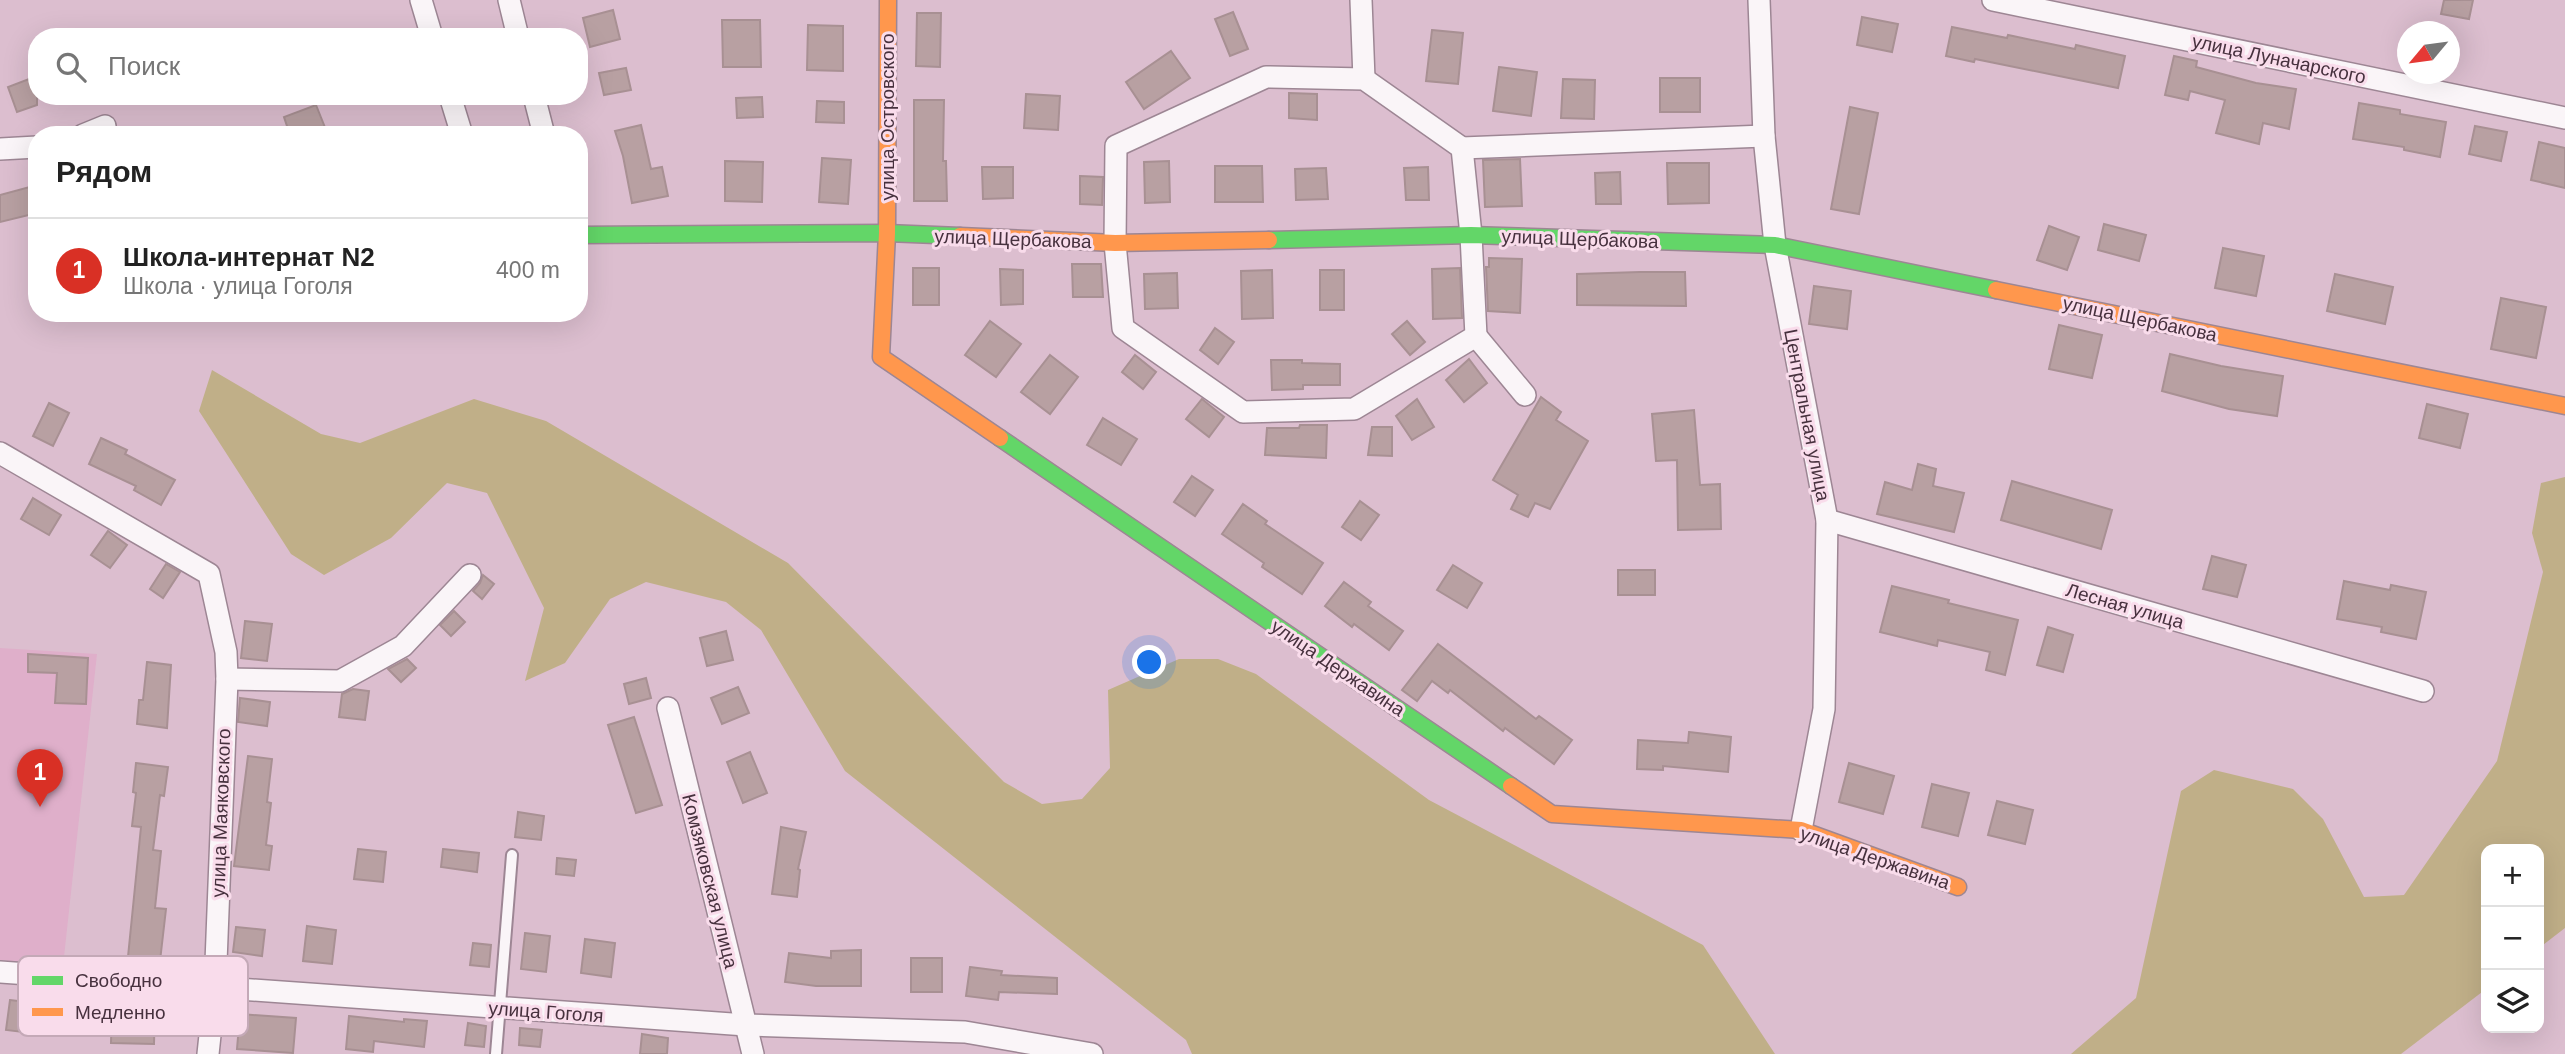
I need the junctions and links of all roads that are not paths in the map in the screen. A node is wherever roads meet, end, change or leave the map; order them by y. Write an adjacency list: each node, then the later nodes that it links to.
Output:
1 (421, 0): 7 (street)
2 (509, 0): 8 (street)
3 (888, 0): 19 (street, улица Островского)
4 (1361, 0): 9 (street)
5 (1759, 0): 15 (street, Центральная улица)
6 (1993, 0): 12 (street, улица Луначарского)
7 (429, 28)
8 (516, 28)
9 (1364, 79): 17 (street); 22 (street)
10 (453, 105): 13 (street)
11 (536, 105): 14 (street)
12 (2565, 118)
13 (459, 126)
14 (542, 126)
15 (1765, 136): 17 (street); 23 (street, Центральная улица)
16 (28, 148): 18 (street)
17 (1462, 148): 21 (street)
18 (0, 149)
19 (887, 233): 20 (street, улица Щербакова); 22 (street, улица Щербакова); 33 (street, улица Державина)
20 (588, 235)
21 (1471, 235): 22 (street, улица Щербакова); 23 (street, улица Щербакова); 24 (street)
22 (1115, 243): 24 (street)
23 (1775, 245): 26 (street, улица Щербакова); 28 (street, Центральная улица)
24 (1475, 336): 25 (street)
25 (1525, 395)
26 (2565, 406)
27 (0, 453): 30 (street, улица Маяковского)
28 (1827, 520): 31 (street, Лесная улица); 33 (street, Центральная улица)
29 (470, 575): 30 (street)
30 (227, 679): 36 (street, улица Маяковского)
31 (2423, 691)
32 (668, 708): 41 (street, Комзяковская улица)
33 (1801, 830): 35 (street, улица Державина)
34 (512, 855): 40 (lane)
35 (1958, 887)
36 (216, 956)
37 (0, 972): 38 (street, улица Гоголя)
38 (18, 973)
39 (248, 990): 40 (street, улица Гоголя)
40 (498, 1009): 41 (street, улица Гоголя); 44 (lane)
41 (746, 1025): 45 (street, Комзяковская улица); 46 (street, улица Гоголя)
42 (210, 1036): 43 (street, улица Маяковского)
43 (208, 1054)
44 (496, 1054)
45 (753, 1054)
46 (1092, 1054)

